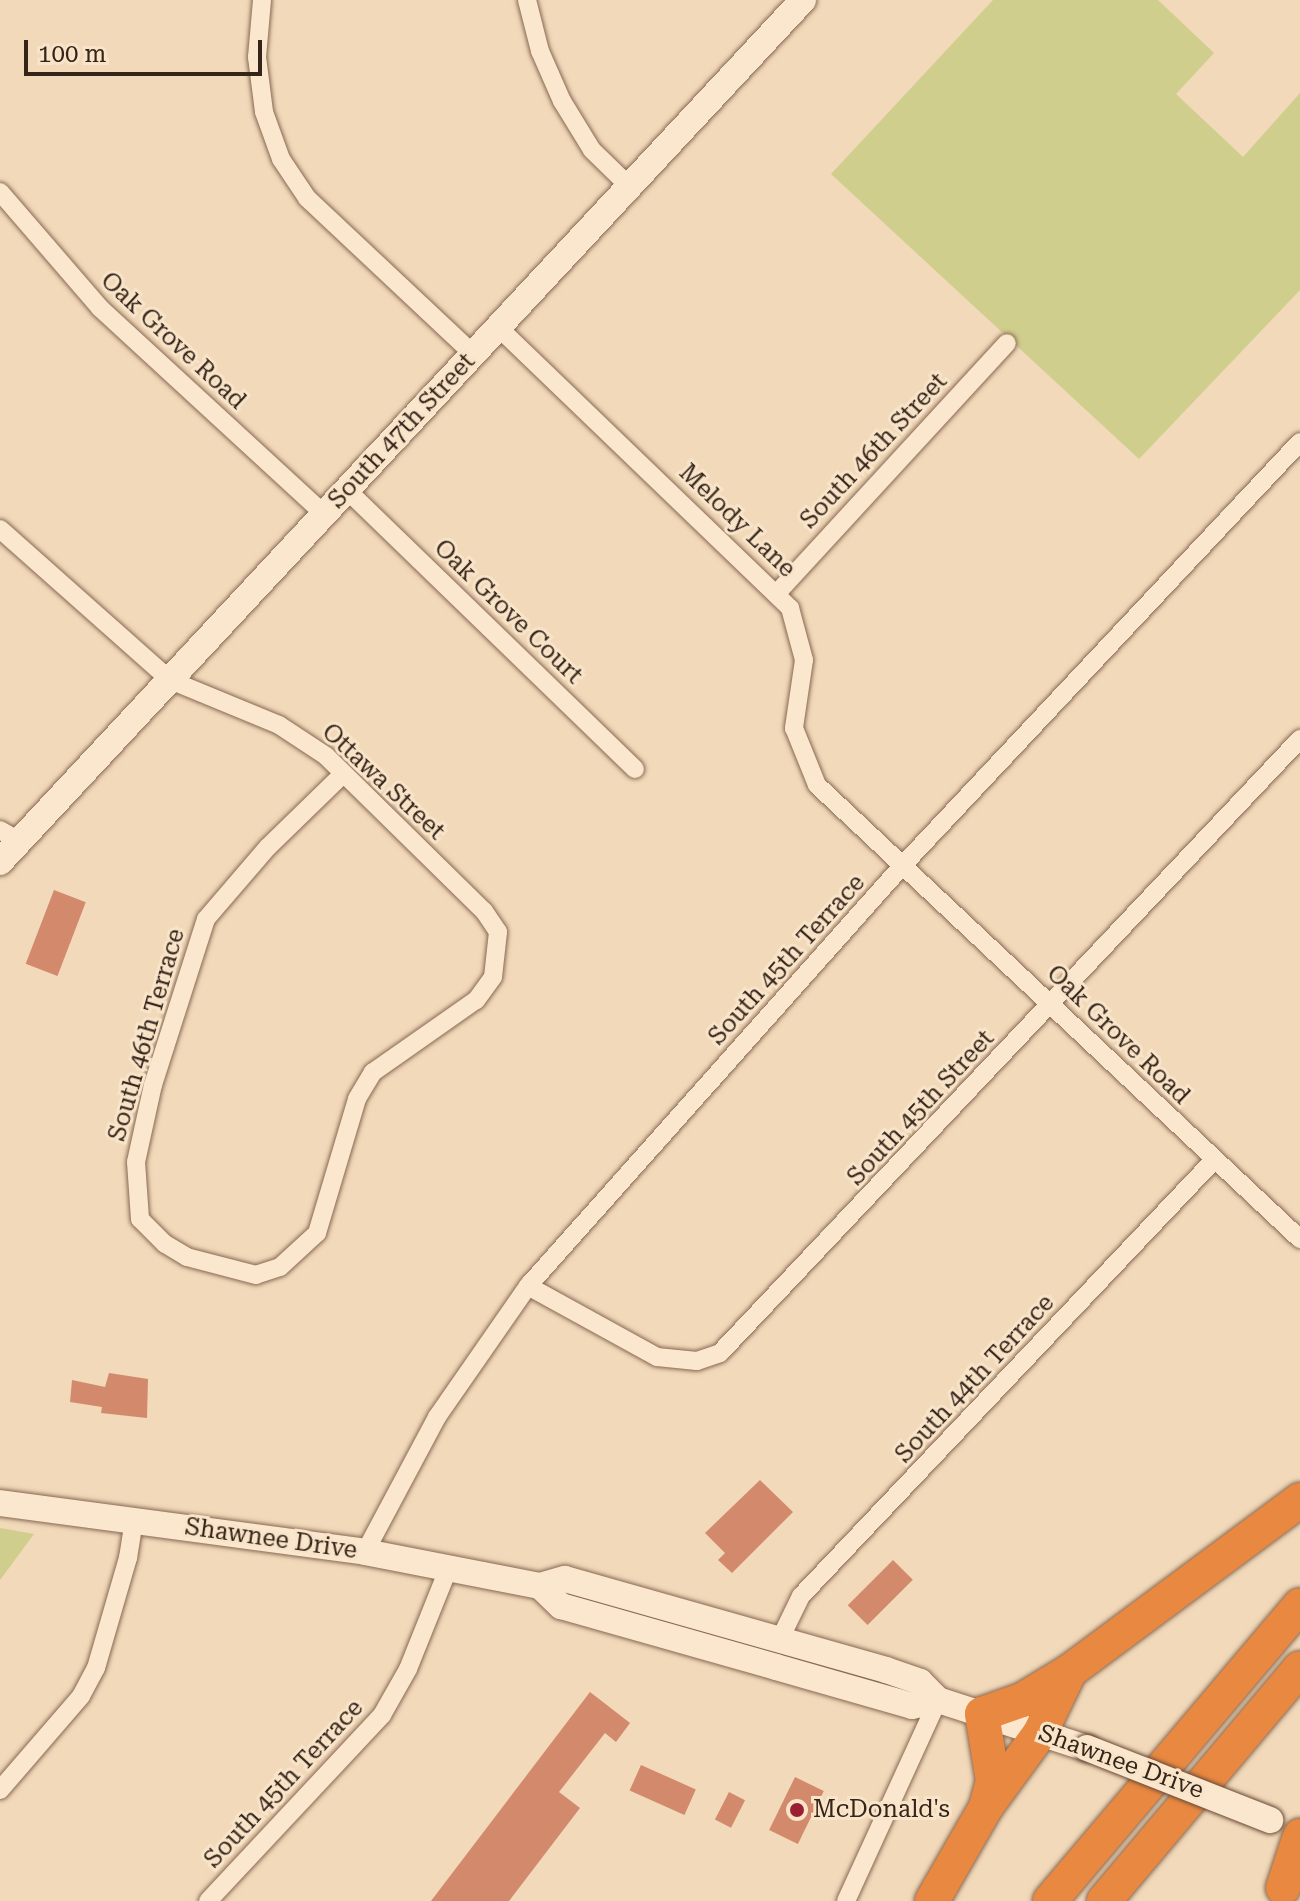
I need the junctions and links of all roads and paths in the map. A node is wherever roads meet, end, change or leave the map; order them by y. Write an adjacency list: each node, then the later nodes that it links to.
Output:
1 (262, 0): 8 (street)
2 (527, 0): 4 (street)
3 (803, 0): 4 (main road, South 47th Street)
4 (630, 187): 6 (main road, South 47th Street)
5 (0, 192): 11 (street, Oak Grove Road)
6 (499, 328): 8 (main road, South 47th Street); 13 (street, Melody Lane)
7 (1007, 343): 13 (street, South 46th Street)
8 (474, 355): 10 (main road, South 47th Street)
9 (1300, 442): 20 (street, South 45th Terrace)
10 (347, 490): 11 (main road, South 47th Street); 16 (street, Oak Grove Court)
11 (324, 514): 14 (main road, South 47th Street)
12 (0, 529): 14 (street, Ottawa Street)
13 (778, 592): 20 (street, Melody Lane)
14 (170, 680): 17 (street, Ottawa Street); 18 (main road, South 47th Street)
15 (1300, 739): 21 (street, South 45th Street)
16 (635, 769)
17 (343, 774): 24 (street, Ottawa Street); 24 (street, South 46th Terrace)
18 (10, 836): 19 (main road, South 47th Street)
19 (0, 862)
20 (903, 865): 21 (street, Oak Grove Road); 25 (street, South 45th Terrace)
21 (1051, 1004): 22 (street, Oak Grove Road); 25 (street, South 45th Street)
22 (1214, 1160): 23 (street, Oak Grove Road); 35 (street, South 44th Terrace)
23 (1300, 1239)
24 (269, 1271)
25 (528, 1286): 29 (street, South 45th Terrace)
26 (1300, 1500): 38 (highway)
27 (0, 1503): 28 (main road, Shawnee Drive)
28 (134, 1520): 29 (main road, Shawnee Drive); 42 (street)
29 (365, 1552): 30 (main road, Shawnee Drive)
30 (449, 1567): 31 (main road, Shawnee Drive); 46 (street, South 45th Terrace)
31 (540, 1586): 32 (main road, Shawnee Drive); 34 (main road, Shawnee Drive)
32 (645, 1600): 34 (main road); 35 (main road, Shawnee Drive)
33 (1300, 1605): 49 (highway)
34 (638, 1627): 36 (main road, Shawnee Drive)
35 (781, 1637): 36 (main road); 39 (main road, Shawnee Drive)
36 (776, 1667): 39 (main road, Shawnee Drive)
37 (1300, 1668): 50 (highway)
38 (1070, 1671): 40 (highway); 41 (highway)
39 (938, 1700): 40 (main road, Shawnee Drive); 47 (street)
40 (982, 1714): 41 (main road, Shawnee Drive); 43 (highway)
41 (1040, 1733): 43 (highway); 44 (main road, Shawnee Drive, bridge)
42 (0, 1790)
43 (986, 1807): 48 (highway)
44 (1300, 1835): 45 (highway)
45 (1283, 1889)
46 (208, 1901)
47 (846, 1901)
48 (932, 1901)
49 (1050, 1901)
50 (1104, 1901)

